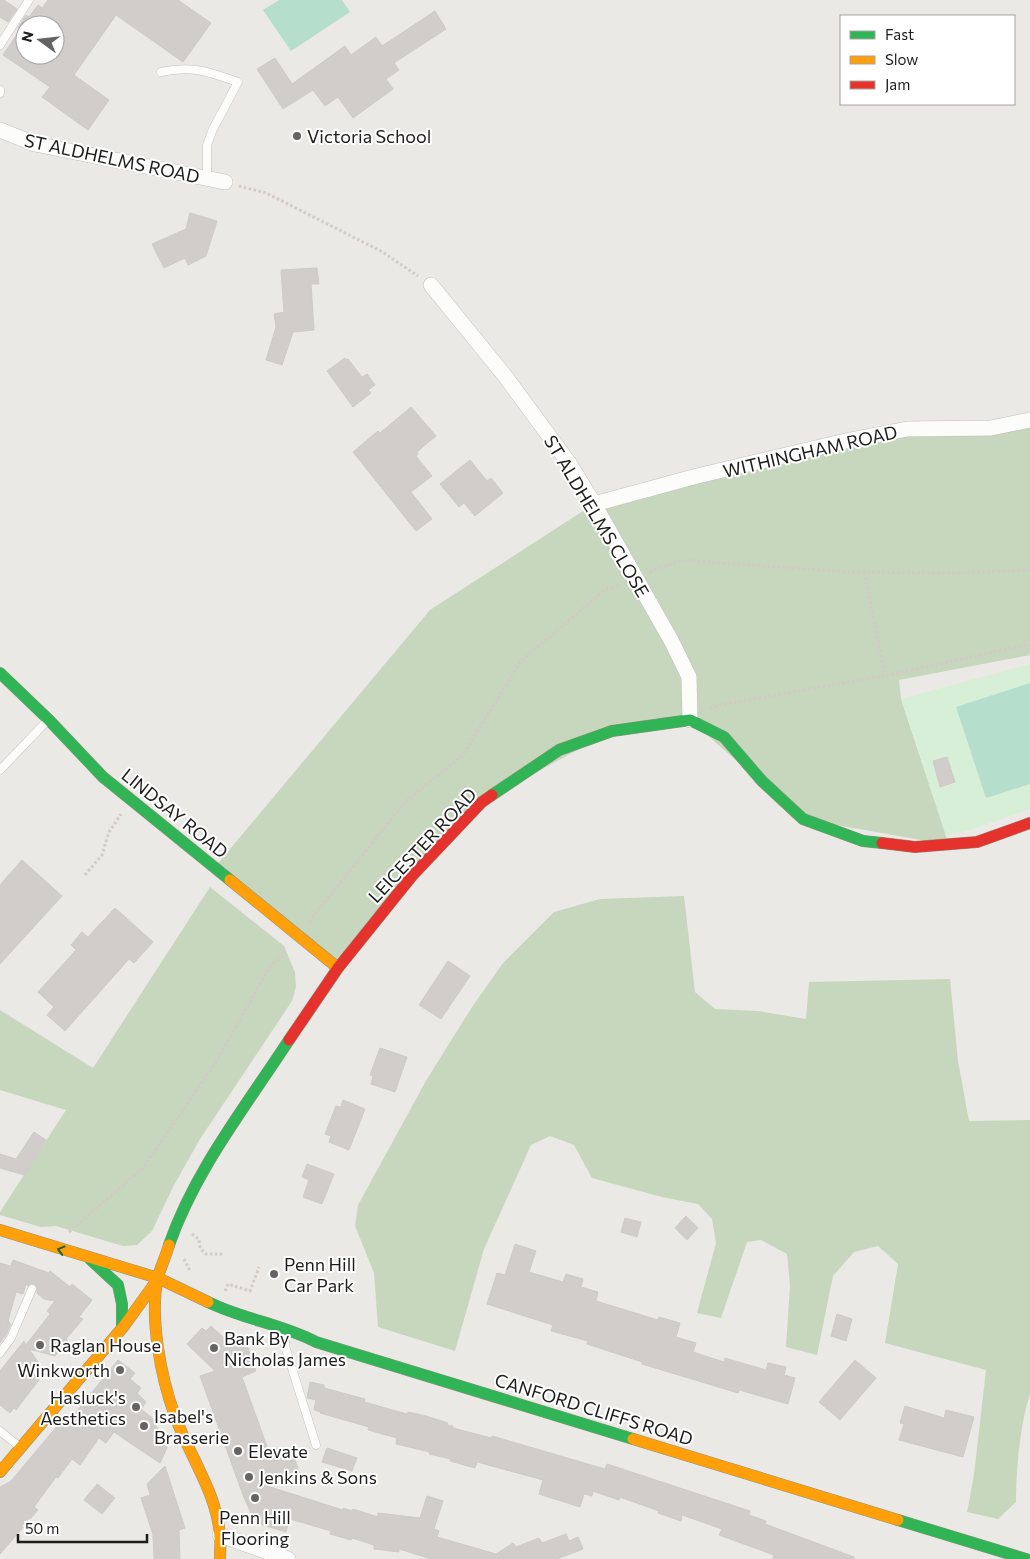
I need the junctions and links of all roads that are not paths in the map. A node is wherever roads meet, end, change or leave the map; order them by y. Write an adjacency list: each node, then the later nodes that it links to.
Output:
1 (29, 0): 2 (lane)
2 (0, 45)
3 (161, 72): 5 (lane)
4 (0, 130): 5 (street, ST ALDHELMS ROAD)
5 (207, 177): 6 (street, ST ALDHELMS ROAD)
6 (225, 182)
7 (431, 285): 9 (street, ST ALDHELMS CLOSE)
8 (1030, 420): 9 (street, WITHINGHAM ROAD)
9 (594, 504): 12 (street, ST ALDHELMS CLOSE)
10 (0, 673): 11 (street, LINDSAY ROAD)
11 (48, 719): 13 (lane); 15 (street, LINDSAY ROAD)
12 (690, 720): 14 (street); 15 (street, LEICESTER ROAD)
13 (0, 770)
14 (1030, 823)
15 (338, 968): 18 (street, LEICESTER ROAD)
16 (0, 1230): 17 (street, CANFORD CLIFFS ROAD, one-way to 16)
17 (90, 1258): 18 (street, CANFORD CLIFFS ROAD); 20 (street)
18 (158, 1278): 20 (street); 21 (street, CANFORD CLIFFS ROAD); 27 (street)
19 (32, 1289): 22 (lane)
20 (122, 1328): 25 (street)
21 (285, 1328): 24 (lane); 30 (street, CANFORD CLIFFS ROAD)
22 (0, 1353)
23 (0, 1431): 25 (lane)
24 (316, 1445)
25 (20, 1447): 26 (street)
26 (0, 1472)
27 (220, 1535): 28 (street); 29 (street)
28 (220, 1559)
29 (288, 1559)
30 (1026, 1559)

